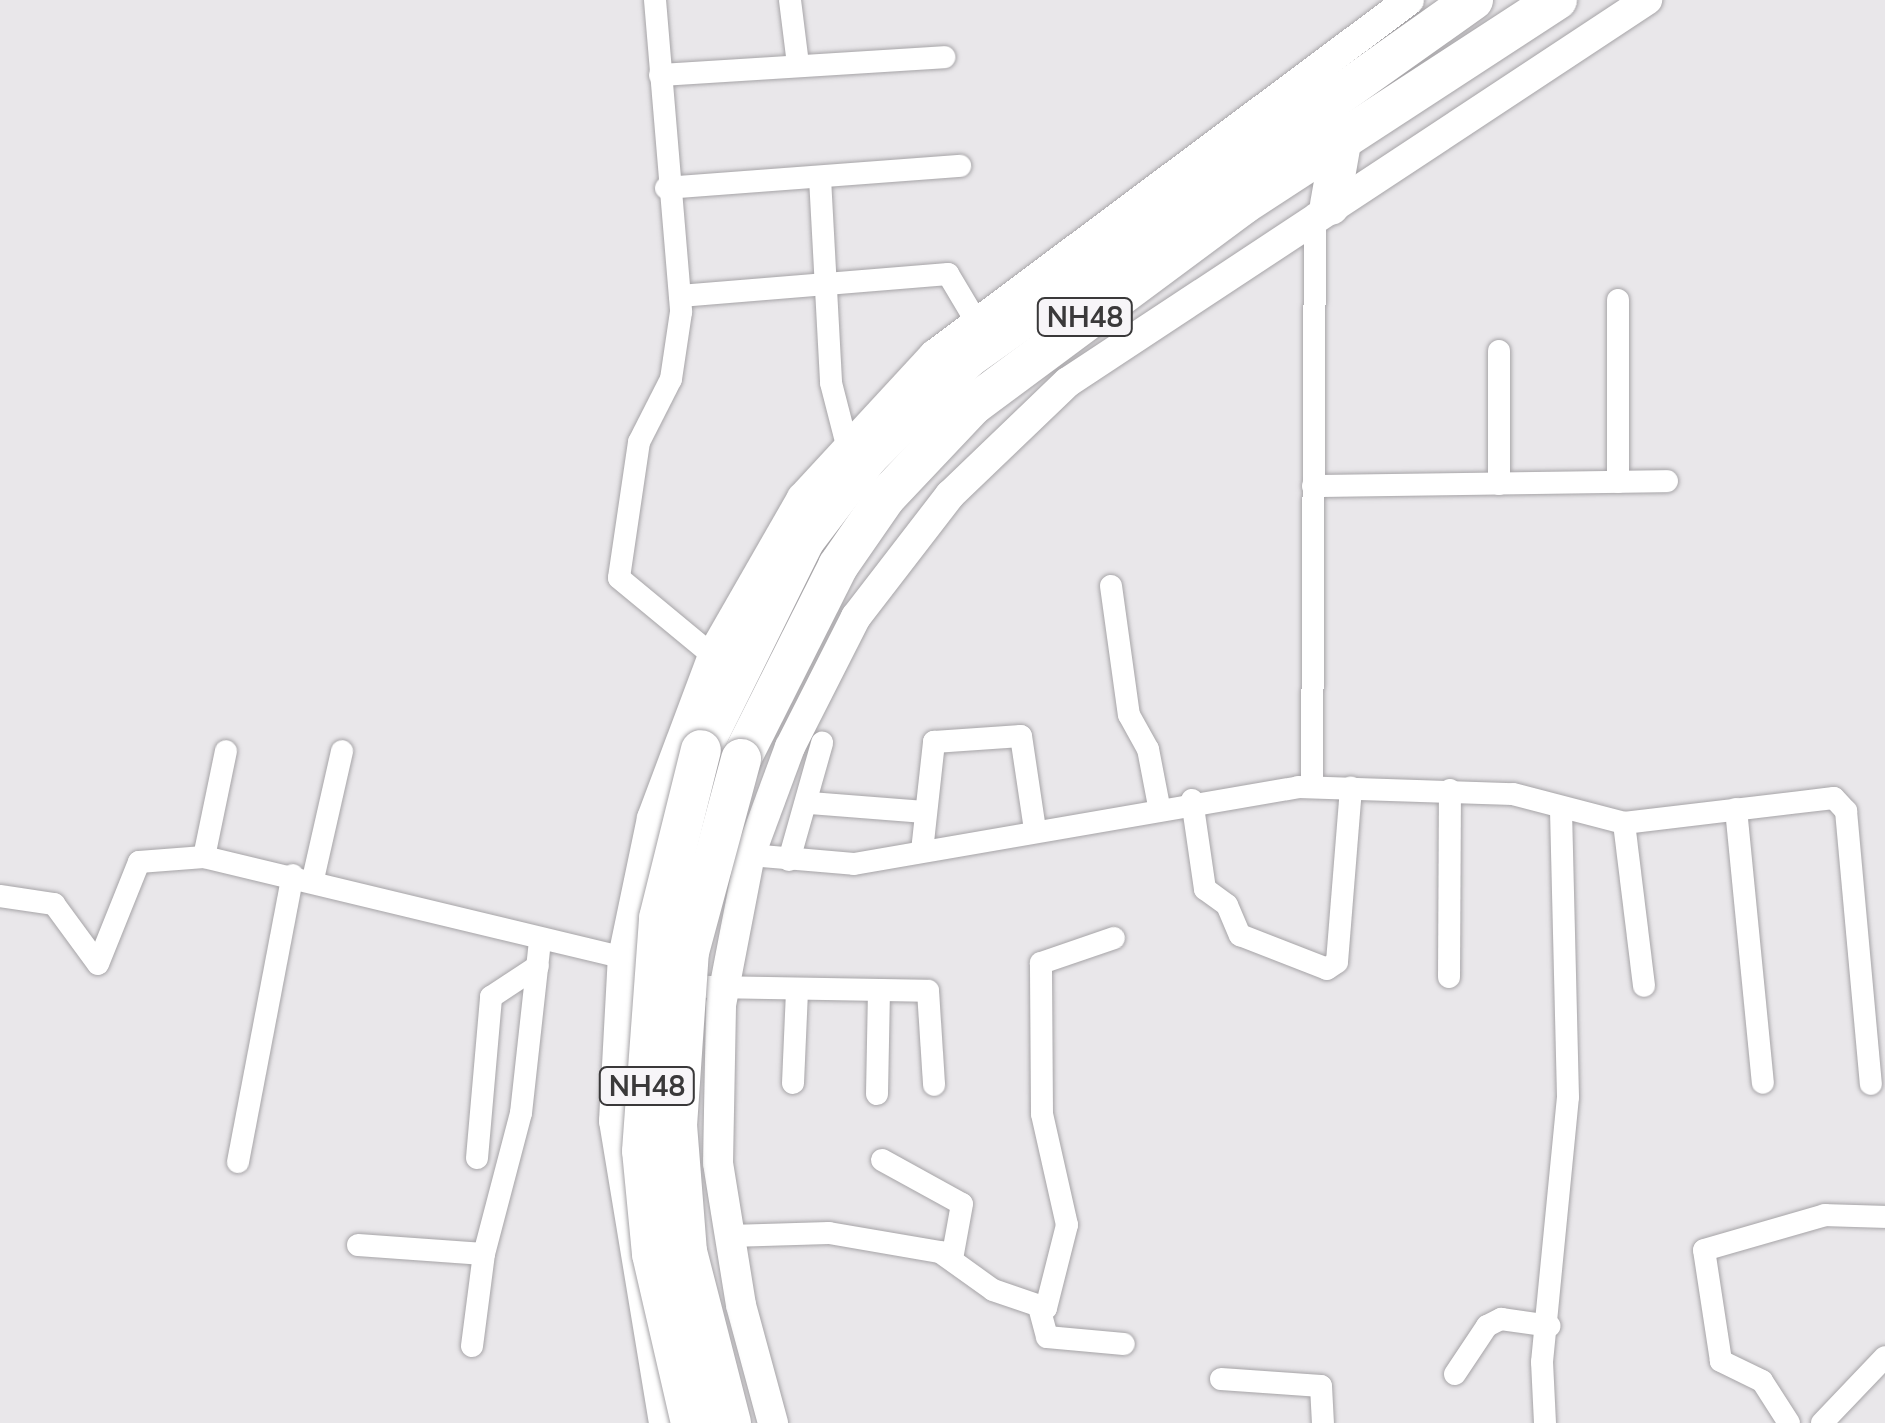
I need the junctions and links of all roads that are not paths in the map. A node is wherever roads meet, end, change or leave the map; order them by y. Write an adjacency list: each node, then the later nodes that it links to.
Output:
1 (654, 0): 9 (street)
2 (790, 0): 8 (street)
3 (1409, 0): 10 (street)
4 (1473, 0): 11 (highway, NH48)
5 (1557, 0): 12 (highway, NH48)
6 (1648, 0): 16 (street)
7 (944, 57): 8 (street)
8 (798, 64): 9 (street)
9 (660, 75): 15 (street)
10 (1247, 128): 11 (highway); 20 (street)
11 (1287, 128): 79 (highway, NH48, bridge)
12 (1340, 148): 16 (highway); 80 (highway, NH48, bridge)
13 (960, 166): 14 (street)
14 (820, 178): 15 (street); 17 (street)
15 (666, 188): 18 (street)
16 (1322, 210): 26 (street); 44 (street)
17 (824, 285): 18 (street); 20 (street); 22 (street)
18 (680, 296): 28 (street)
19 (1618, 300): 24 (street)
20 (976, 321): 22 (street)
21 (1500, 351): 25 (street)
22 (848, 449): 28 (street)
23 (1668, 481): 24 (street)
24 (1618, 482): 25 (street)
25 (1500, 484): 26 (street)
26 (1313, 486): 32 (street)
27 (1112, 586): 37 (street)
28 (712, 656): 51 (street)
29 (822, 743): 36 (street)
30 (226, 751): 45 (street)
31 (342, 752): 47 (street)
32 (1312, 786): 33 (street); 35 (street)
33 (1351, 788): 34 (street); 35 (street)
34 (1450, 790): 38 (street); 53 (street)
35 (1192, 800): 37 (street)
36 (810, 803): 40 (street); 46 (street)
37 (1159, 806): 42 (street)
38 (1561, 807): 41 (street); 72 (street)
39 (1736, 809): 41 (street); 59 (street); 60 (street)
40 (925, 812): 42 (street); 43 (street)
41 (1624, 823): 55 (street)
42 (1035, 830): 43 (street)
43 (922, 851): 46 (street)
44 (750, 856): 46 (street); 54 (street)
45 (204, 858): 47 (street); 48 (street)
46 (789, 860)
47 (303, 877): 50 (street); 65 (street)
48 (0, 896)
49 (1114, 938): 71 (street)
50 (540, 940): 51 (street); 52 (street)
51 (624, 949): 54 (street); 78 (street)
52 (538, 966): 63 (street); 69 (street)
53 (1449, 977)
54 (725, 985): 57 (street); 67 (street)
55 (1644, 986)
56 (879, 990): 57 (street); 61 (street); 62 (street)
57 (797, 991): 58 (street)
58 (793, 1084)
59 (1763, 1084)
60 (1871, 1084)
61 (934, 1085)
62 (877, 1094)
63 (477, 1158)
64 (882, 1160): 70 (street)
65 (238, 1162)
66 (1885, 1217): 84 (street)
67 (730, 1236): 70 (street); 81 (street)
68 (358, 1245): 69 (street)
69 (484, 1254): 74 (street)
70 (952, 1258): 71 (street)
71 (1039, 1307): 73 (street)
72 (1550, 1326): 76 (street); 83 (street)
73 (1124, 1344)
74 (472, 1346)
75 (1885, 1356): 85 (street)
76 (1454, 1374)
77 (1221, 1379): 82 (street)
78 (664, 1423)
79 (692, 1423)
80 (731, 1423)
81 (773, 1423)
82 (1323, 1423)
83 (1545, 1423)
84 (1789, 1423)
85 (1822, 1423)

